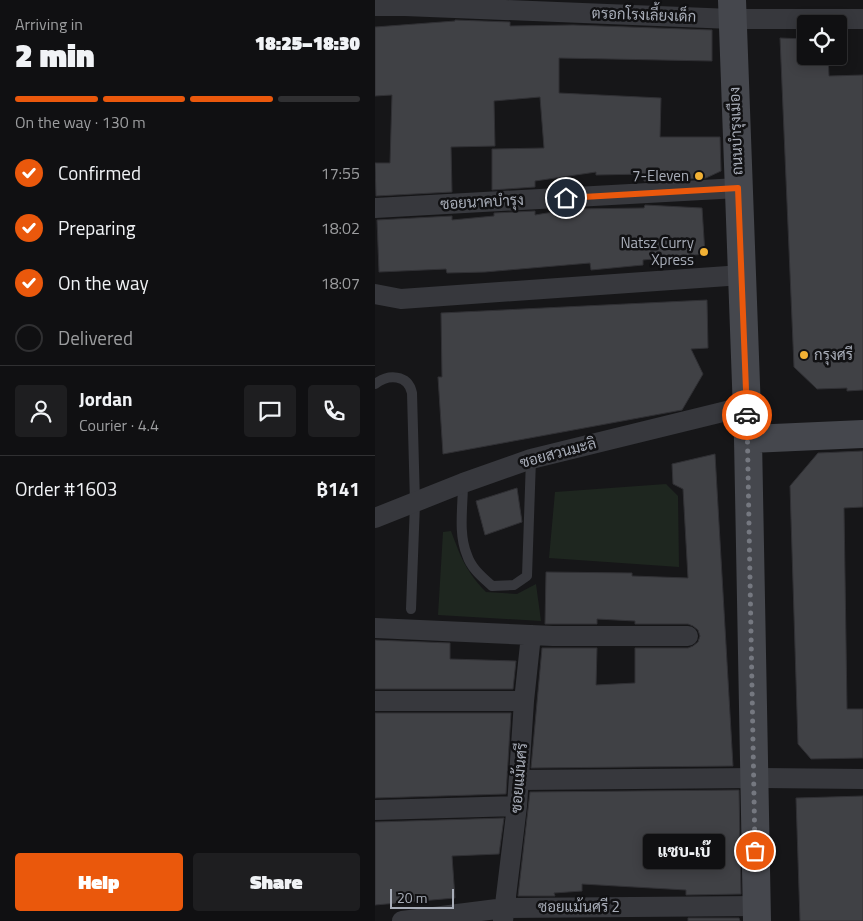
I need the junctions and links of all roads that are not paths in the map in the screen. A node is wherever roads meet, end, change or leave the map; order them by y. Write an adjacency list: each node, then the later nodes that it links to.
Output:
1 (375, 6): 2 (street, ตรอกโรงเลี้ยงเด็ก)
2 (732, 10): 3 (street, ตรอกโรงเลี้ยงเด็ก); 4 (main road, ถนนบำรุงเมือง)
3 (863, 19)
4 (738, 188): 5 (street, ซอยนาคบำรุง); 6 (main road, ถนนบำรุงเมือง)
5 (375, 208)
6 (742, 275): 7 (street); 9 (main road, ถนนบำรุงเมือง)
7 (375, 294)
8 (375, 384): 14 (lane)
9 (747, 406): 11 (main road, ถนนบำรุงเมือง); 12 (street, ซอยสวนมะลิ)
10 (863, 434): 11 (main road)
11 (748, 439): 22 (main road, ถนนบำรุงเมือง)
12 (531, 459): 13 (street, ซอยสวนมะลิ); 13 (lane)
13 (463, 483): 14 (street, ซอยสวนมะลิ)
14 (415, 503): 15 (street, ซอยสวนมะลิ); 16 (lane)
15 (375, 518)
16 (411, 609)
17 (375, 628): 18 (street)
18 (531, 635): 19 (street); 21 (street, ซอยแม้นศรี)
19 (688, 636)
20 (375, 701): 21 (street)
21 (524, 702): 23 (street, ซอยแม้นศรี)
22 (754, 778): 23 (street); 24 (street); 28 (main road, ถนนบำรุงเมือง)
23 (519, 780): 25 (street, ซอยแม้นศรี)
24 (863, 780)
25 (517, 806): 26 (street); 27 (street, ซอยแม้นศรี)
26 (375, 810)
27 (504, 914): 28 (street, ซอยแม้นศรี 2); 29 (street, ซอยแม้นศรี 2)
28 (757, 914)
29 (402, 921)

